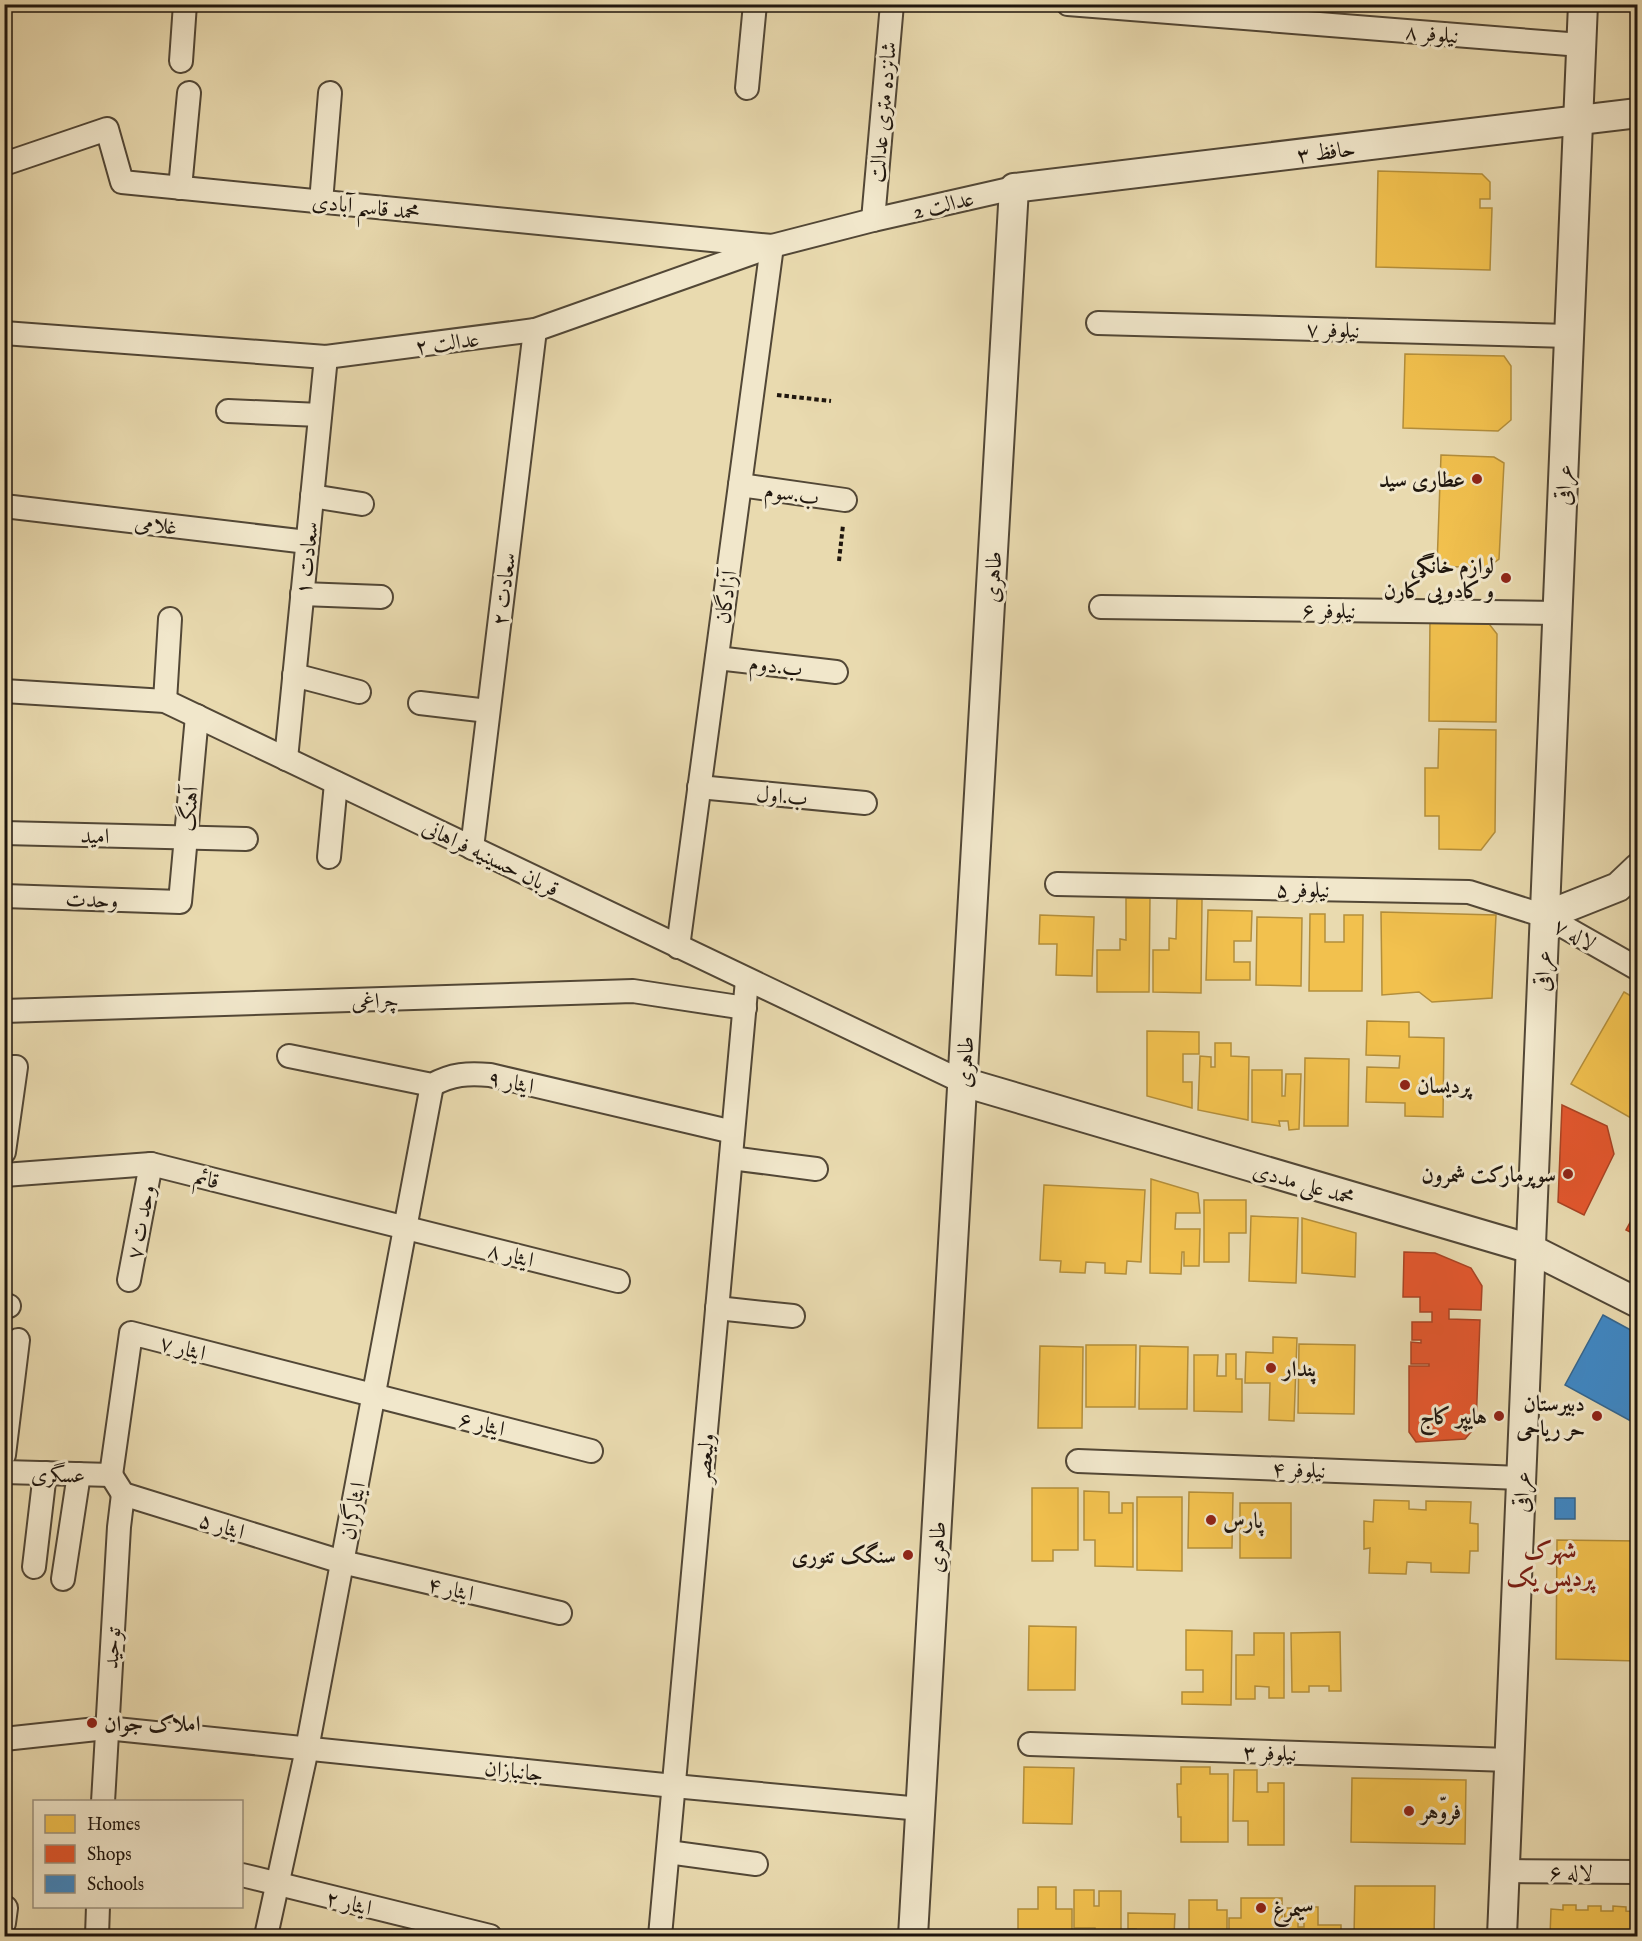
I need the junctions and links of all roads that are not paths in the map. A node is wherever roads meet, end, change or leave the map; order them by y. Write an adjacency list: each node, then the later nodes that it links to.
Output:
1 (185, 4): 7 (street)
2 (755, 4): 8 (street)
3 (892, 4): 17 (street, شانزده متری عدالت)
4 (1068, 4): 6 (street, نیلوفر ۸)
5 (1583, 4): 6 (street, عراقی)
6 (1581, 45): 12 (street, عراقی)
7 (181, 61)
8 (747, 88)
9 (189, 93): 14 (street)
10 (330, 93): 16 (street)
11 (1638, 113): 12 (street, حافظ ۳)
12 (1578, 120): 15 (street, حافظ ۳); 22 (street, عراقی)
13 (4, 164): 14 (street, محمد قاسم آبادی)
14 (180, 188): 16 (street, محمد قاسم آبادی)
15 (1014, 188): 17 (street, عدالت 2); 67 (street, طاهری)
16 (321, 202): 18 (street, محمد قاسم آبادی)
17 (873, 220): 18 (street, عدالت ۲)
18 (772, 246): 20 (street, عدالت ۲); 26 (street, آزادگان)
19 (1098, 323): 22 (street, نیلوفر ۷)
20 (535, 330): 23 (street, عدالت ۲); 44 (street, سعادت ۲)
21 (4, 333): 23 (street, عدالت ۲)
22 (1569, 336): 35 (street, عراقی)
23 (326, 357): 25 (street, سعادت ۱)
24 (228, 411): 25 (street)
25 (320, 415): 27 (street, سعادت ۱)
26 (740, 485): 28 (street, ب.سوم); 37 (street, آزادگان)
27 (312, 496): 29 (street); 31 (street, سعادت ۱)
28 (845, 500)
29 (362, 504)
30 (4, 506): 31 (street, غلامی)
31 (307, 542): 32 (street, سعادت ۱)
32 (302, 594): 33 (street); 39 (street, سعادت ۱)
33 (381, 597)
34 (1101, 607): 35 (street, نیلوفر ۶)
35 (1557, 613): 59 (street, عراقی)
36 (170, 619): 42 (street)
37 (717, 658): 38 (street, ب.دوم); 48 (street, آزادگان)
38 (836, 672)
39 (294, 675): 41 (street); 46 (street, سعادت ۱)
40 (4, 691): 42 (street, قربان حسینیه فراهانی)
41 (359, 692)
42 (165, 700): 45 (street, قربان حسینیه فراهانی)
43 (420, 703): 44 (street)
44 (488, 711): 53 (street, سعادت ۲)
45 (197, 716): 46 (street, قربان حسینیه فراهانی); 51 (street, آهنگ)
46 (286, 759): 47 (street, قربان حسینیه فراهانی)
47 (336, 783): 53 (street, قربان حسینیه فراهانی); 54 (street)
48 (699, 787): 49 (street, ب.اول); 60 (street, آزادگان)
49 (865, 803)
50 (4, 833): 51 (street, امید)
51 (186, 836): 52 (street, امید); 58 (street, آهنگ)
52 (246, 839)
53 (472, 848): 60 (street, قربان حسینیه فراهانی)
54 (329, 857)
55 (1638, 868): 59 (street)
56 (1057, 884): 59 (street, نیلوفر ۵)
57 (4, 896): 58 (street, وحدت)
58 (180, 902)
59 (1545, 916): 61 (street, لاله ۷); 76 (street, عراقی)
60 (678, 947): 62 (street, قربان حسینیه فراهانی)
61 (1638, 969)
62 (747, 980): 63 (street, ولیعصر); 67 (street, قربان حسینیه فراهانی)
63 (745, 1008): 64 (street, چراغی); 69 (street, ولیعصر)
64 (4, 1011)
65 (289, 1056): 68 (street)
66 (4, 1068): 70 (street)
67 (963, 1082): 76 (street, محمد علی مددی); 104 (street, طاهری)
68 (432, 1085): 69 (street, ایثار ۹); 75 (street, ایثارگران)
69 (733, 1132): 71 (street, ولیعصر)
70 (4, 1152)
71 (731, 1158): 73 (street); 80 (street, ولیعصر)
72 (151, 1164): 74 (street, قائم); 75 (street, قائم); 77 (street, وحد ت ۷)
73 (816, 1169)
74 (4, 1175)
75 (405, 1227): 78 (street, ایثار ۸); 83 (street, ایثارگران)
76 (1531, 1249): 79 (street, محمد علی مددی); 91 (street, عراقی)
77 (129, 1280)
78 (618, 1281)
79 (1638, 1303)
80 (717, 1308): 81 (street); 102 (street, ولیعصر)
81 (793, 1316)
82 (18, 1340): 85 (street)
83 (374, 1396): 84 (street, ایثار ۶); 90 (street, ایثار ۷); 93 (street, ایثارگران)
84 (591, 1451)
85 (4, 1455)
86 (1078, 1461): 91 (street, نیلوفر ۴)
87 (4, 1472): 88 (street, عسگری)
88 (45, 1473): 89 (street, عسگری); 94 (street)
89 (79, 1474): 90 (street, عسگری); 95 (street)
90 (111, 1475): 92 (street)
91 (1521, 1478): 101 (street, عراقی)
92 (123, 1494): 93 (street, ایثار ۵); 97 (street, توحید)
93 (342, 1562): 96 (street, ایثار ۴); 100 (street, ایثارگران)
94 (34, 1567)
95 (63, 1579)
96 (560, 1613)
97 (106, 1728): 98 (street, جانبازان); 100 (street, جانبازان); 103 (street, توحید)
98 (4, 1738)
99 (1030, 1744): 101 (street, نیلوفر ۳)
100 (307, 1749): 102 (street, جانبازان); 110 (street, ایثارگران)
101 (1509, 1760): 107 (street, عراقی)
102 (674, 1786): 104 (street, جانبازان); 105 (street, ولیعصر)
103 (103, 1800)
104 (921, 1809): 116 (street, طاهری)
105 (668, 1852): 106 (street); 115 (street, ولیعصر)
106 (756, 1864)
107 (1505, 1871): 108 (street, لاله ۶); 117 (street, عراقی)
108 (1638, 1872)
109 (243, 1875): 110 (street, ایثار ۲)
110 (278, 1884): 113 (street, ایثارگران); 114 (street, ایثار ۲)
111 (98, 1908): 112 (street)
112 (97, 1936)
113 (266, 1936)
114 (490, 1936)
115 (660, 1936)
116 (913, 1936)
117 (1502, 1936)

